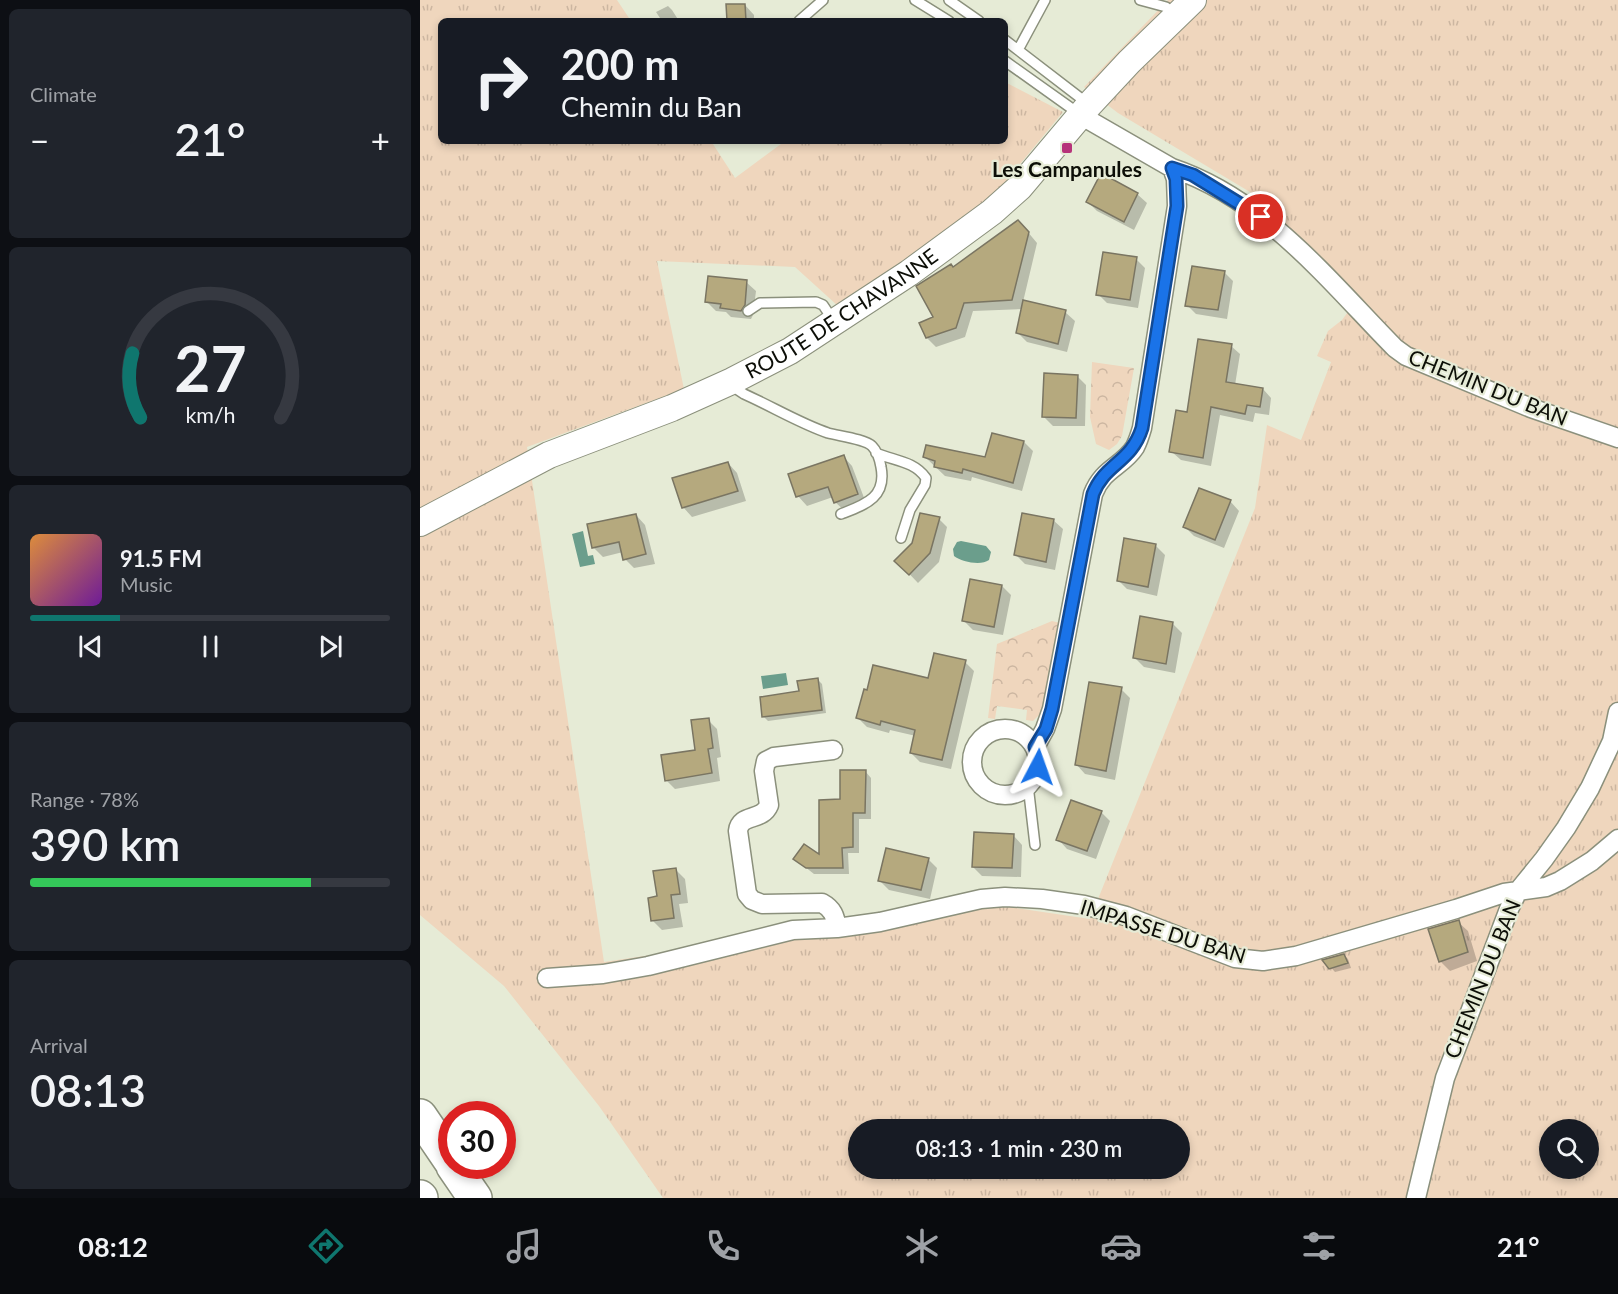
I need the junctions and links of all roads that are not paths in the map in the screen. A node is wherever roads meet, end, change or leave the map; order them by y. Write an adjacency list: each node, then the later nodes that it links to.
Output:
1 (823, 0): 7 (lane)
2 (915, 0): 8 (lane)
3 (949, 0): 9 (lane)
4 (1045, 0): 11 (lane)
5 (1140, 0): 6 (lane)
6 (1185, 8): 13 (main road, ROUTE DE CHAVANNE)
7 (802, 18)
8 (944, 18)
9 (975, 18)
10 (1008, 42): 11 (lane)
11 (1018, 50): 13 (lane)
12 (1008, 63): 13 (lane)
13 (1085, 110): 14 (street, CHEMIN DU BAN); 16 (main road, ROUTE DE CHAVANNE)
14 (1172, 168): 18 (street, CHEMIN DU BAN); 24 (street)
15 (748, 311): 16 (lane)
16 (835, 322): 17 (main road, ROUTE DE CHAVANNE)
17 (732, 381): 19 (lane); 21 (main road, ROUTE DE CHAVANNE)
18 (1618, 438)
19 (876, 453): 20 (lane); 22 (lane)
20 (841, 514)
21 (420, 523)
22 (902, 538)
23 (1618, 712): 29 (street, CHEMIN DU BAN)
24 (1035, 747): 26 (street); 26 (street)
25 (833, 750): 30 (street)
26 (1028, 785): 28 (lane)
27 (1618, 839): 29 (street, IMPASSE DU BAN)
28 (1035, 845)
29 (1518, 891): 30 (street, IMPASSE DU BAN); 36 (street, CHEMIN DU BAN)
30 (837, 928): 31 (street, IMPASSE DU BAN)
31 (547, 978)
32 (420, 1116): 33 (highway)
33 (438, 1143)
34 (462, 1179): 35 (highway)
35 (475, 1198)
36 (1416, 1198)

